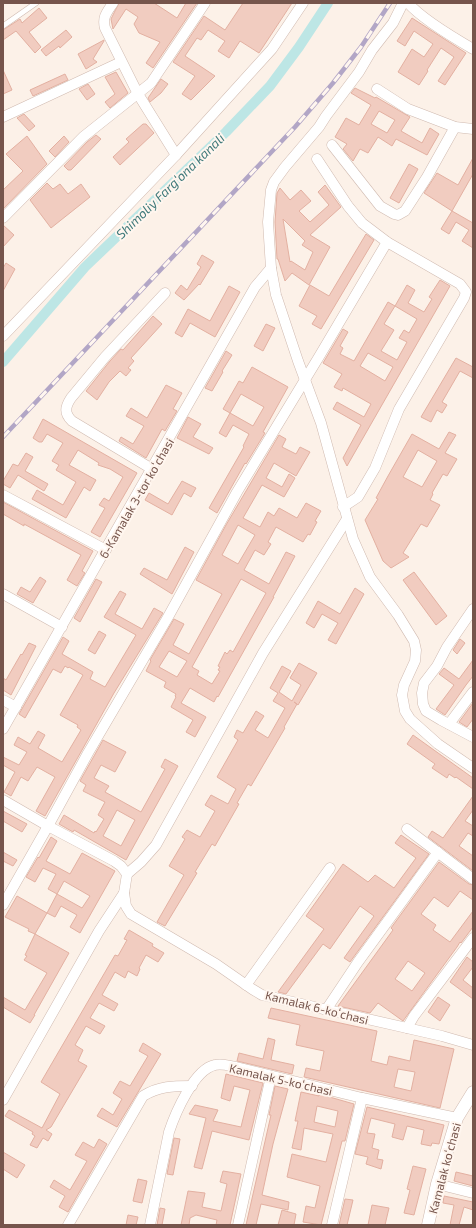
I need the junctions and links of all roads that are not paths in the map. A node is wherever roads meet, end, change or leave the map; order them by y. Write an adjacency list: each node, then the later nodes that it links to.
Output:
1 (36, 3): 7 (lane)
2 (112, 3): 9 (street)
3 (205, 3): 11 (street)
4 (303, 3): 16 (street)
5 (403, 3): 20 (street)
6 (408, 3): 8 (street)
7 (3, 26)
8 (473, 49)
9 (121, 62): 11 (street); 12 (street)
10 (377, 90): 13 (street)
11 (138, 94): 16 (street); 18 (street)
12 (3, 117)
13 (455, 127): 14 (street); 15 (street)
14 (473, 130)
15 (332, 145)
16 (176, 155): 22 (street)
17 (317, 159): 19 (street)
18 (3, 218)
19 (387, 242): 23 (street); 26 (street)
20 (271, 268): 23 (street); 24 (street, 6-Kamalak 3-tor koʻchasi)
21 (166, 293): 24 (street)
22 (3, 336)
23 (305, 379): 26 (street); 40 (street)
24 (152, 469): 28 (street, 6-Kamalak 3-tor koʻchasi)
25 (3, 495): 28 (street)
26 (343, 507): 27 (street)
27 (347, 519): 38 (street); 44 (street)
28 (106, 550): 31 (street, 6-Kamalak 3-tor koʻchasi)
29 (3, 594): 31 (street)
30 (473, 609): 35 (street)
31 (62, 627): 34 (street, 6-Kamalak 3-tor koʻchasi)
32 (473, 692): 35 (street)
33 (3, 700): 34 (street)
34 (16, 708): 36 (street, 6-Kamalak 3-tor koʻchasi)
35 (449, 724): 37 (street)
36 (3, 729)
37 (473, 737)
38 (473, 768)
39 (3, 800): 40 (street)
40 (48, 826): 44 (street); 47 (street)
41 (407, 829): 42 (street)
42 (438, 852): 45 (street); 50 (street)
43 (330, 868): 49 (street)
44 (127, 874): 46 (street)
45 (473, 878)
46 (124, 893): 49 (street, Kamalak 6-koʻchasi); 57 (street)
47 (3, 905)
48 (473, 938): 51 (street)
49 (246, 985): 50 (street, Kamalak 6-koʻchasi)
50 (326, 1010): 51 (street, Kamalak 6-koʻchasi)
51 (407, 1028): 52 (street, Kamalak 6-koʻchasi)
52 (473, 1045)
53 (271, 1076): 54 (street, Kamalak 5-koʻchasi); 56 (street, Kamalak 5-koʻchasi); 63 (street)
54 (192, 1086): 61 (street); 62 (street, Kamalak 5-koʻchasi)
55 (473, 1092): 58 (street, Kamalak koʻchasi)
56 (362, 1098): 58 (street, Kamalak 5-koʻchasi); 64 (street)
57 (3, 1100)
58 (457, 1118): 59 (street, Kamalak koʻchasi)
59 (437, 1184): 60 (street); 65 (street, Kamalak koʻchasi)
60 (473, 1193)
61 (68, 1225)
62 (150, 1225)
63 (238, 1225)
64 (332, 1225)
65 (428, 1225)

